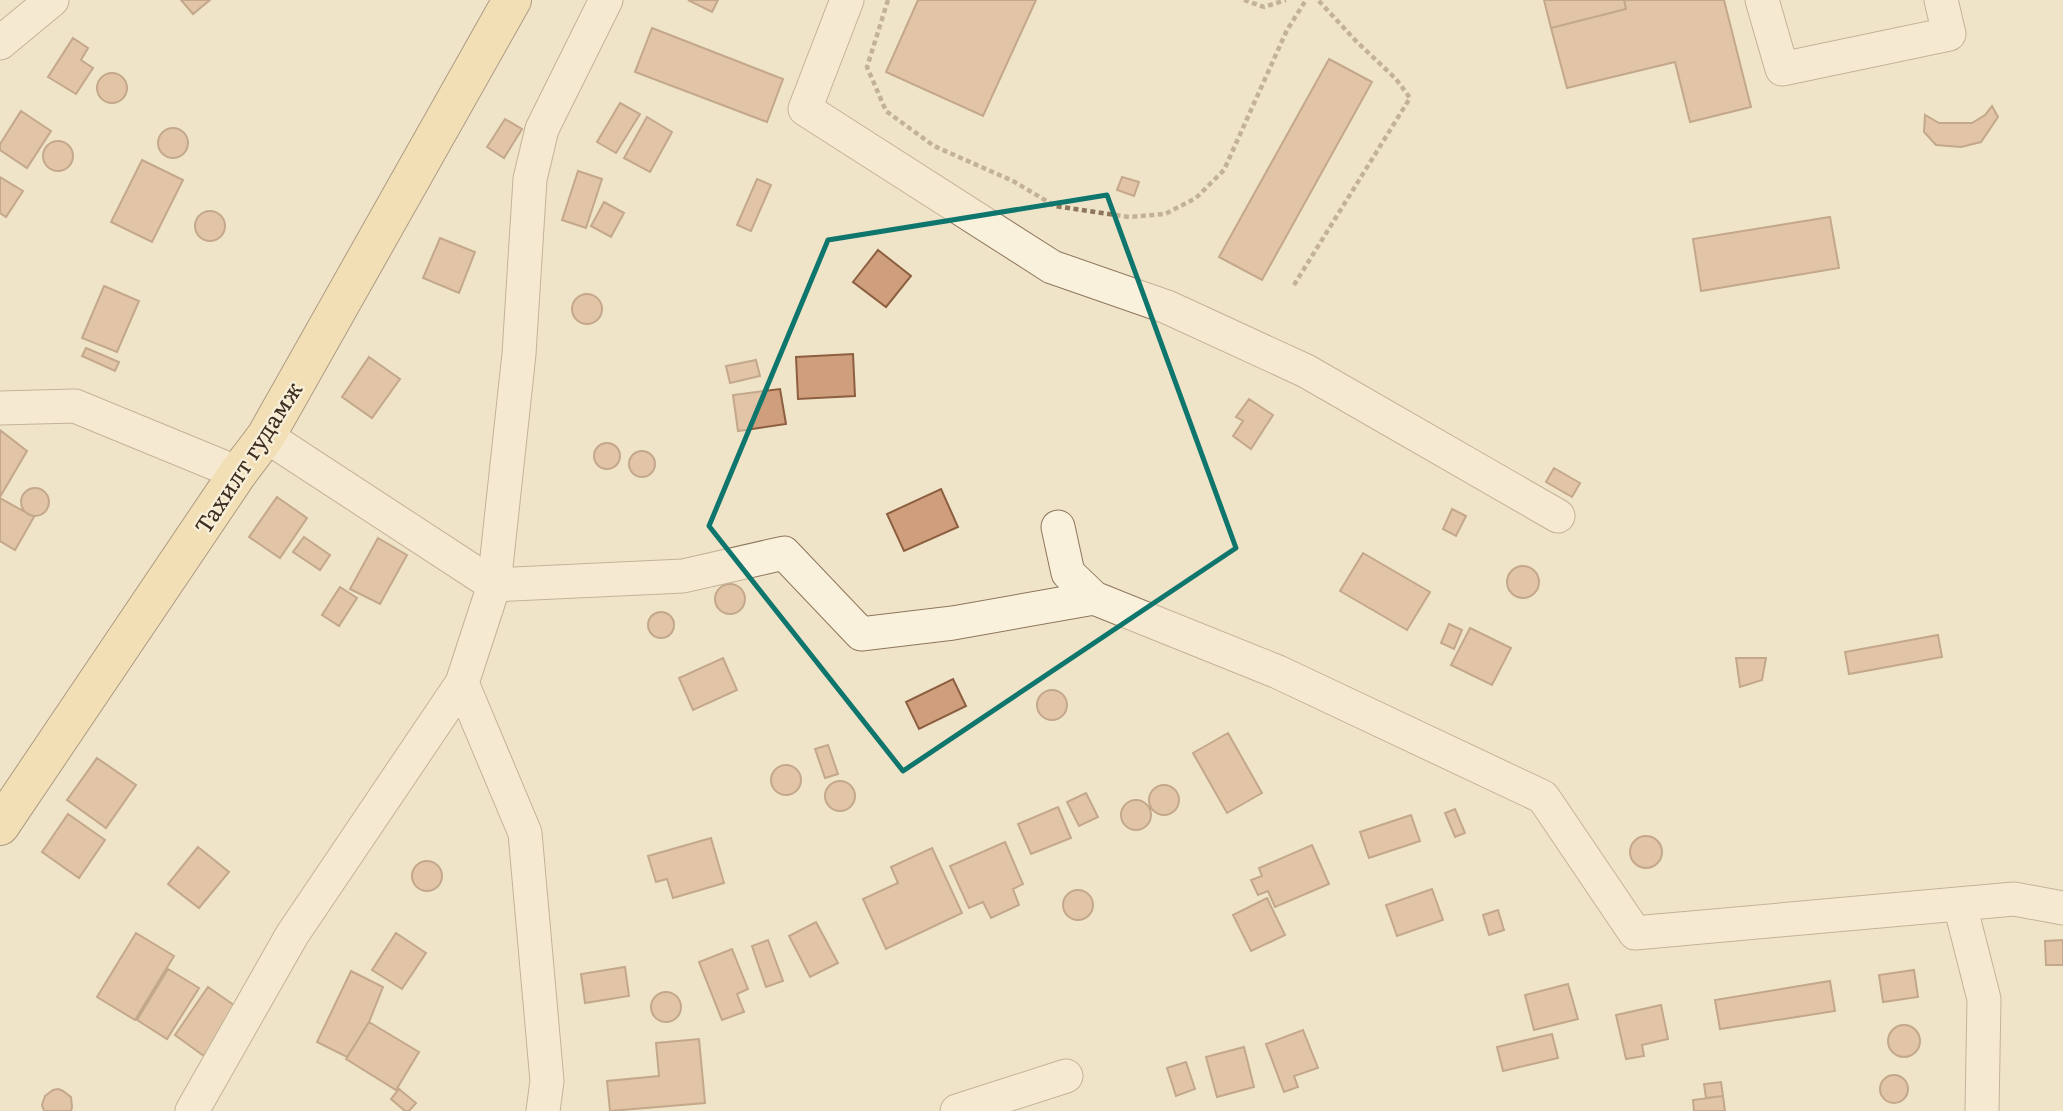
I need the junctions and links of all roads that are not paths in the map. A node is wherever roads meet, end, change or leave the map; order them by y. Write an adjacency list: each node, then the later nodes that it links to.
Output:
1 (52, 0): 7 (street)
2 (512, 0): 9 (main road, Тахилт гудамж)
3 (606, 0): 13 (street)
4 (847, 0): 11 (street)
5 (1762, 0): 6 (street)
6 (1946, 1)
7 (0, 43)
8 (0, 408): 10 (street)
9 (266, 436): 10 (main road, Тахилт гудамж); 13 (street)
10 (238, 473): 16 (main road, Тахилт гудамж)
11 (1558, 516)
12 (1058, 527): 14 (street)
13 (494, 585): 14 (street); 15 (street)
14 (1094, 597): 17 (street)
15 (462, 683): 20 (street); 21 (street)
16 (0, 826)
17 (1960, 905): 18 (street); 24 (street)
18 (2063, 908)
19 (1066, 1076): 23 (street)
20 (545, 1096): 22 (street)
21 (192, 1111)
22 (524, 1111)
23 (957, 1111)
24 (1982, 1111)

